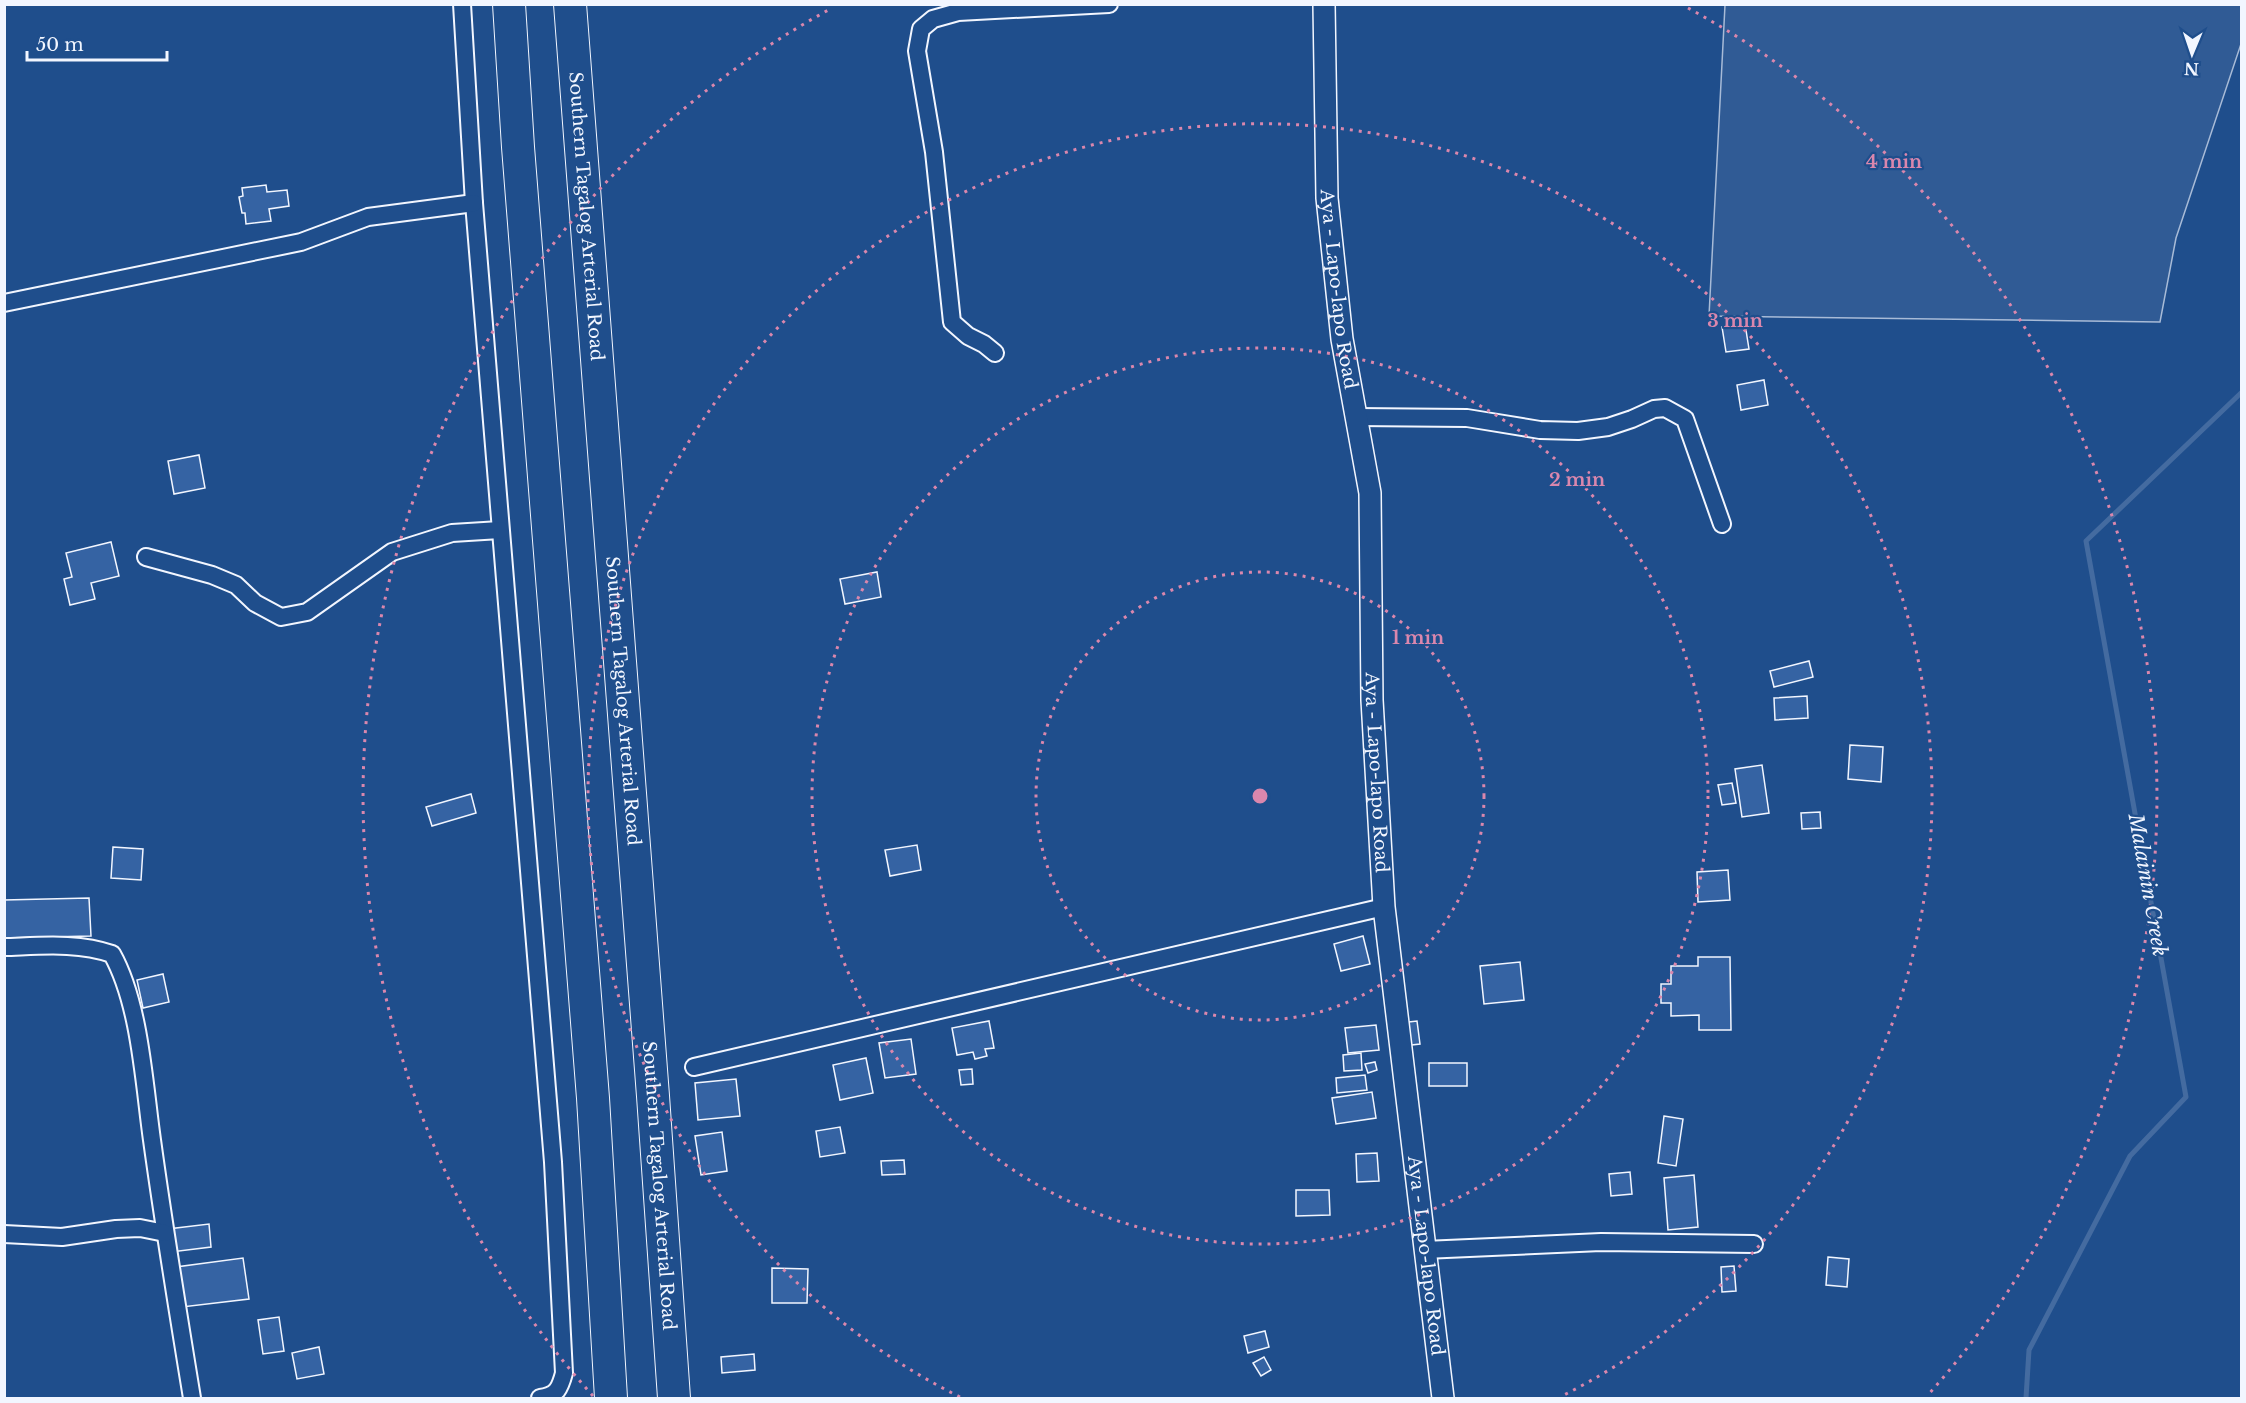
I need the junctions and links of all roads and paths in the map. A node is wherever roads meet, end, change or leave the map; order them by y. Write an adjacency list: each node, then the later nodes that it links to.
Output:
1 (462, 4): 6 (street)
2 (509, 4): 22 (highway)
3 (570, 4): 23 (highway, Southern Tagalog Arterial Road)
4 (1109, 4): 8 (street)
5 (1324, 4): 9 (street, Aya - Lapo-lapo Road)
6 (474, 203): 7 (street); 11 (street)
7 (4, 303)
8 (995, 353)
9 (1356, 417): 10 (street); 13 (street, Aya - Lapo-lapo Road)
10 (1722, 524)
11 (500, 530): 12 (street); 21 (street)
12 (146, 557)
13 (1384, 907): 15 (street); 19 (street, Aya - Lapo-lapo Road)
14 (4, 947): 16 (street)
15 (694, 1067)
16 (165, 1233): 17 (street); 20 (street)
17 (4, 1234)
18 (1754, 1244): 19 (street)
19 (1424, 1250): 24 (street, Aya - Lapo-lapo Road)
20 (192, 1398)
21 (540, 1398)
22 (611, 1398)
23 (674, 1398)
24 (1443, 1398)

